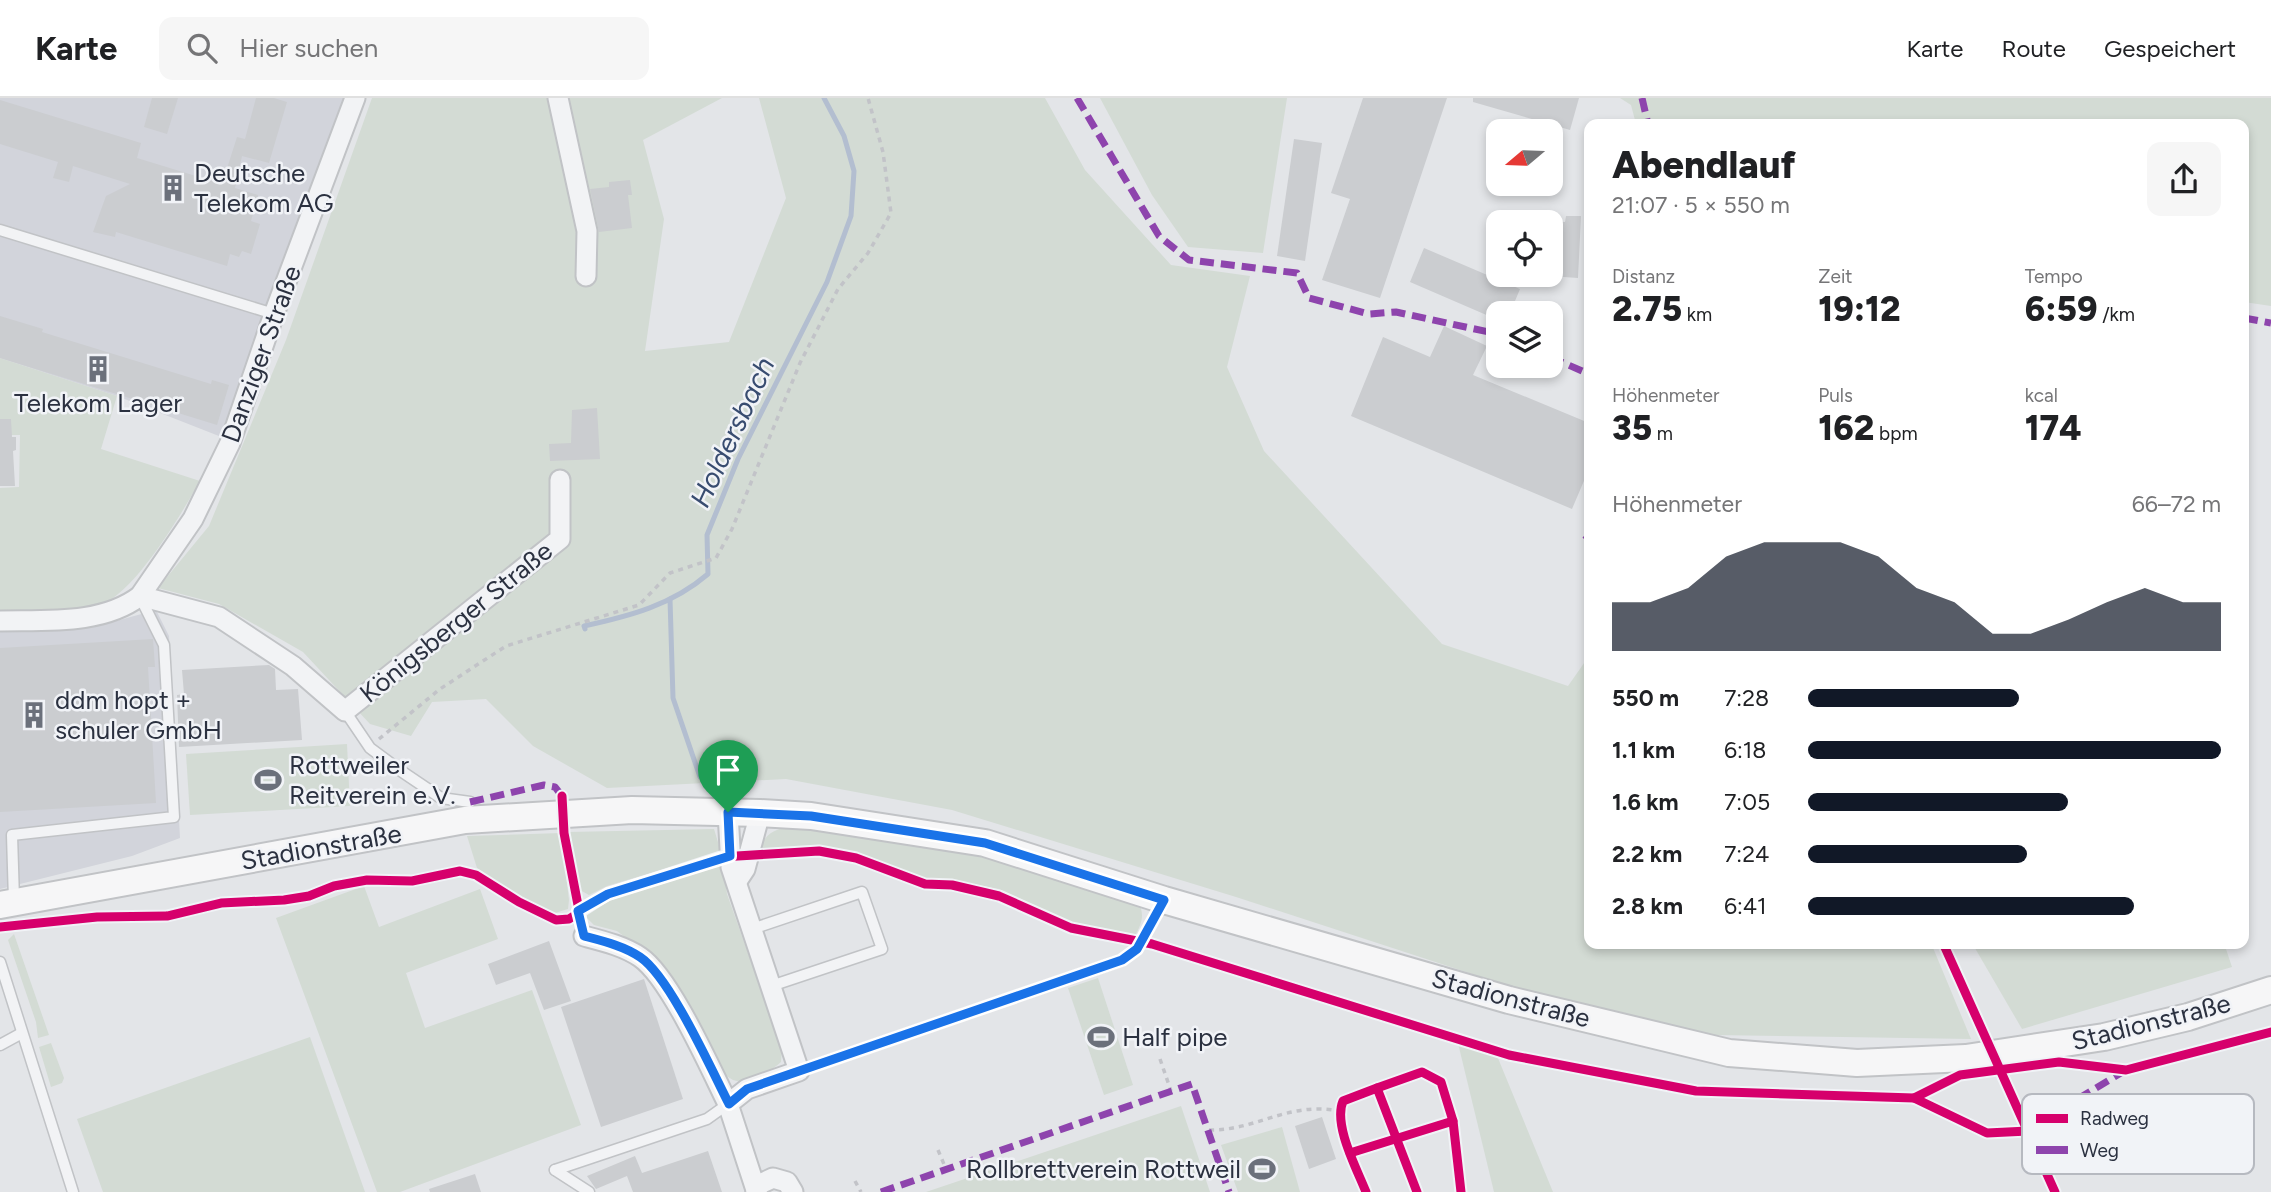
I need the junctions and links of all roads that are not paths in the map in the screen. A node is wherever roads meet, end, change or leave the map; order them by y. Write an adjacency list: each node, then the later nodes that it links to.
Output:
1 (355, 98): 5 (street, Danziger Straße)
2 (558, 98): 4 (street)
3 (0, 230): 5 (lane)
4 (586, 275)
5 (274, 314): 7 (street, Danziger Straße)
6 (561, 480): 9 (street, Königsberger Straße)
7 (140, 596): 8 (street); 9 (street, Königsberger Straße); 15 (lane)
8 (0, 621)
9 (345, 711): 10 (lane)
10 (470, 802)
11 (728, 812): 12 (street, Stadionstraße); 13 (street); 15 (street, Stadionstraße)
12 (761, 813): 13 (street); 14 (street, Stadionstraße)
13 (737, 881): 16 (street)
14 (1164, 900): 20 (street, Stadionstraße); 23 (lane)
15 (7, 904)
16 (752, 929): 19 (street); 19 (lane)
17 (584, 936): 24 (street)
18 (0, 962): 21 (lane)
19 (771, 986): 23 (street)
20 (2271, 990)
21 (22, 1033): 22 (lane); 26 (lane)
22 (0, 1045)
23 (799, 1071): 24 (street)
24 (729, 1104): 25 (street); 27 (lane)
25 (756, 1191): 28 (street)
26 (73, 1192)
27 (589, 1192)
28 (793, 1192)

